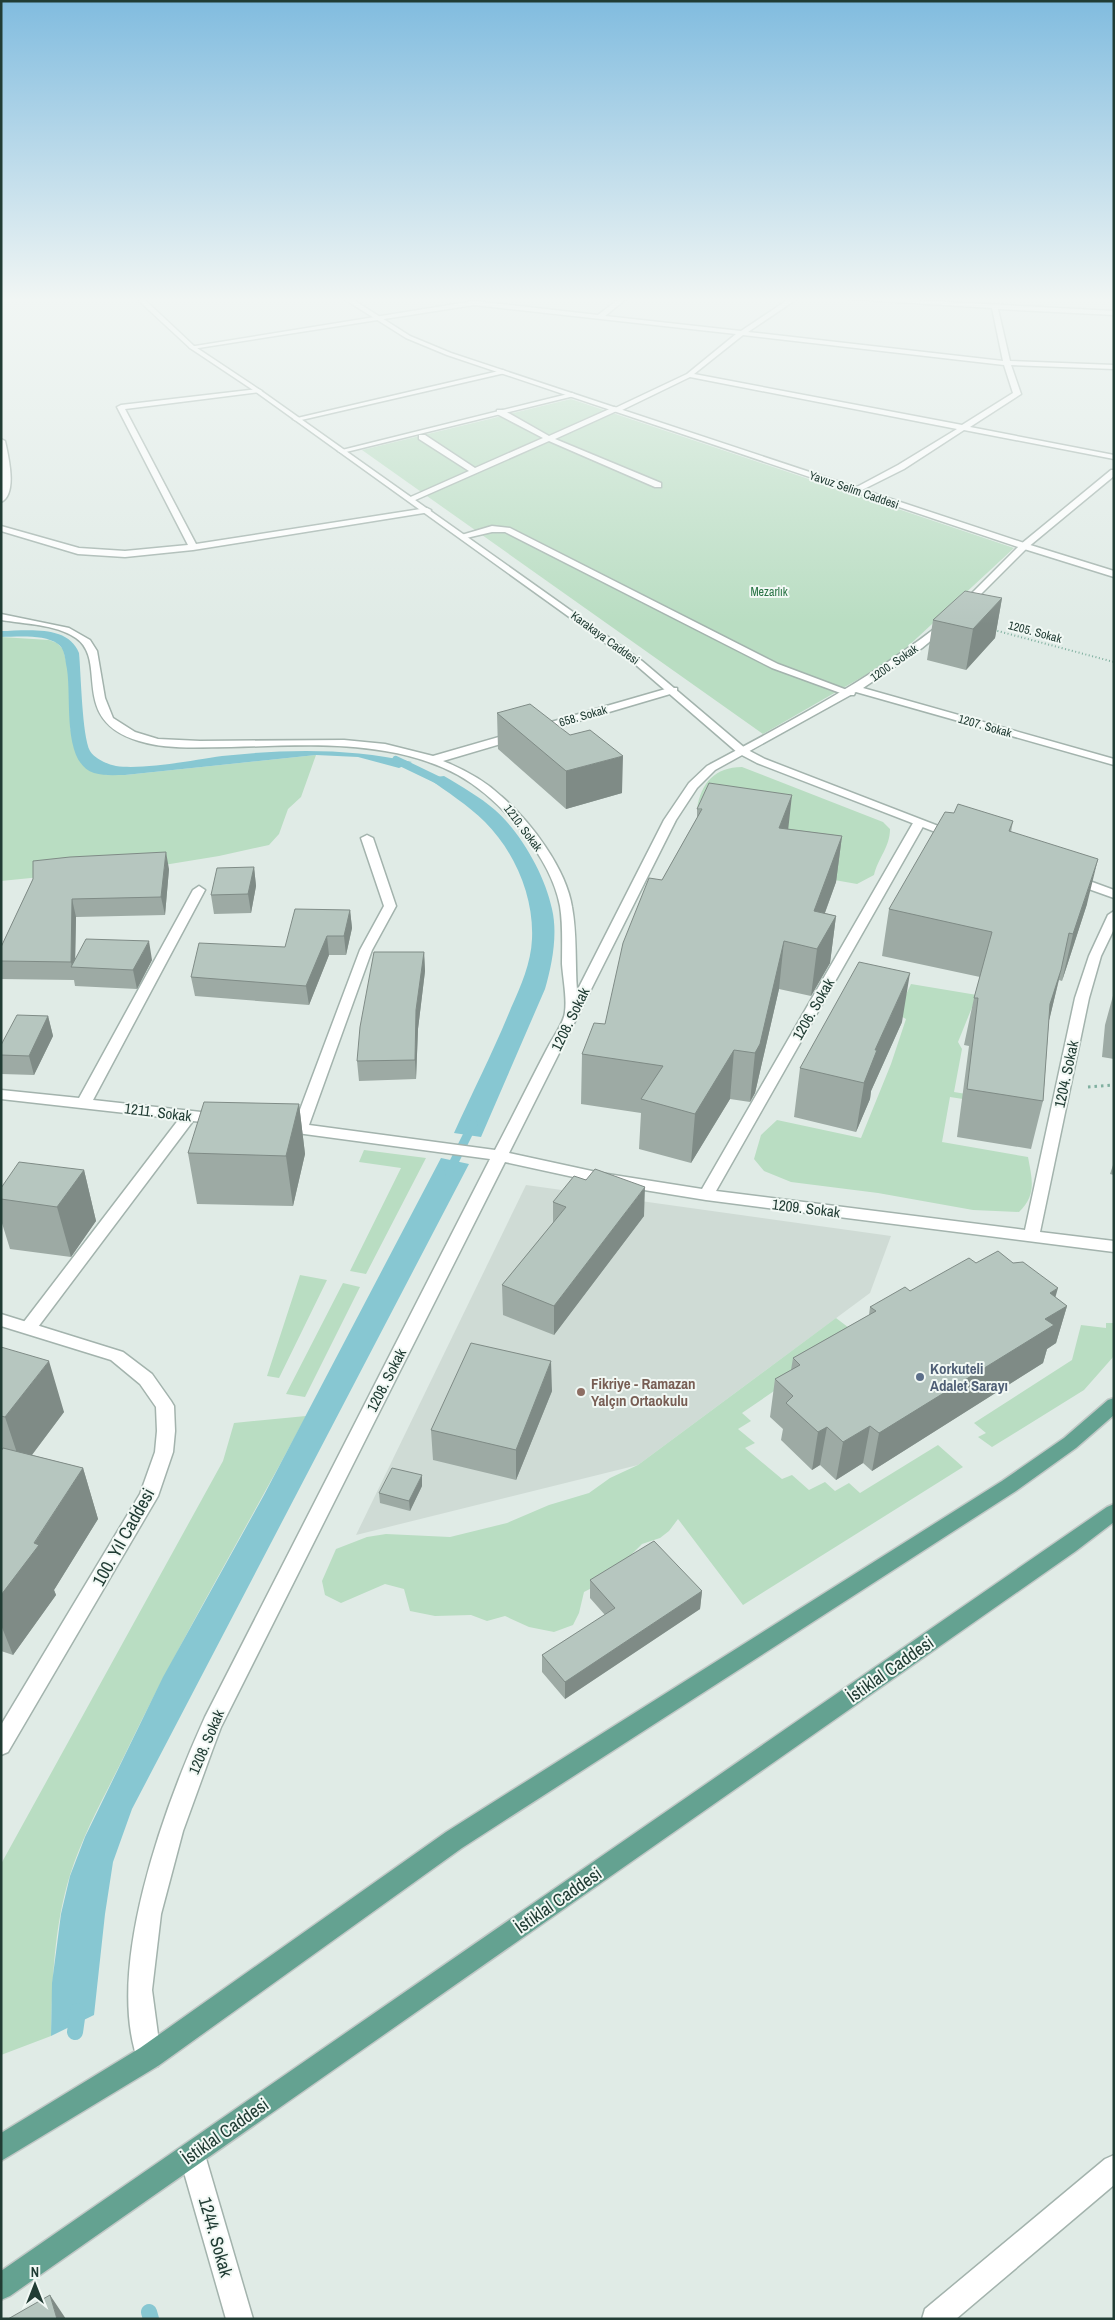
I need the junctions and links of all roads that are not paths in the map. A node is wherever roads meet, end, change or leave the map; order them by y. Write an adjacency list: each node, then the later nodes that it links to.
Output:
1 (121, 407): 28 (street)
2 (281, 407): 11 (street, Karakaya Caddesi)
3 (349, 407): 11 (street)
4 (520, 407): 10 (street)
5 (609, 407): 9 (street, Yavuz Selim Caddesi)
6 (623, 407): 9 (street)
7 (853, 407): 12 (street)
8 (997, 407): 12 (street)
9 (617, 410): 14 (street); 21 (street, Yavuz Selim Caddesi)
10 (500, 412): 14 (street); 16 (street)
11 (297, 419): 16 (street, Karakaya Caddesi)
12 (963, 429): 17 (street); 21 (street)
13 (422, 437): 18 (street)
14 (550, 439): 18 (street); 20 (street)
15 (1, 440): 23 (street)
16 (342, 451): 22 (street, Karakaya Caddesi)
17 (1114, 457)
18 (475, 471): 22 (street)
19 (1114, 472): 27 (street, 1200. Sokak)
20 (658, 485)
21 (856, 491): 27 (street, Yavuz Selim Caddesi)
22 (410, 499): 24 (street, Karakaya Caddesi)
23 (1, 500)
24 (427, 510): 26 (street, Karakaya Caddesi); 28 (street)
25 (1, 528): 28 (street)
26 (462, 536): 31 (street, Karakaya Caddesi); 32 (street, 1207. Sokak)
27 (1024, 546): 29 (street, Yavuz Selim Caddesi); 32 (street, 1200. Sokak)
28 (193, 547)
29 (1114, 574)
30 (1, 617): 34 (street, 1210. Sokak)
31 (673, 690): 33 (street, Karakaya Caddesi); 34 (street, 658. Sokak)
32 (853, 691): 33 (street, 1200. Sokak); 35 (street, 1207. Sokak)
33 (742, 751): 36 (street, Karakaya Caddesi); 43 (street, 1208. Sokak)
34 (436, 759): 43 (street, 1210. Sokak)
35 (1114, 762)
36 (919, 823): 38 (street, Karakaya Caddesi); 51 (street, 1206. Sokak)
37 (367, 838): 49 (street)
38 (966, 840)
39 (1068, 877): 41 (street)
40 (199, 890): 45 (street)
41 (1114, 894)
42 (1114, 915): 52 (street, 1204. Sokak)
43 (572, 1016): 50 (street, 1208. Sokak)
44 (1, 1094): 45 (street, 1211. Sokak)
45 (84, 1103): 46 (street, 1211. Sokak)
46 (189, 1116): 47 (street, 1211. Sokak); 55 (street)
47 (236, 1121)
48 (264, 1124): 49 (street)
49 (301, 1128): 50 (street, 1209. Sokak)
50 (501, 1156): 51 (street, 1209. Sokak); 59 (street, 1208. Sokak)
51 (706, 1195): 52 (street, 1209. Sokak)
52 (1031, 1237): 53 (street, 1209. Sokak)
53 (1114, 1248)
54 (1, 1320): 55 (street, 100. Yıl Caddesi)
55 (29, 1327): 58 (street, 100. Yıl Caddesi)
56 (1114, 1405): 59 (main road)
57 (1114, 1512): 61 (main road, İstiklal Caddesi)
58 (1, 1745)
59 (148, 2056): 60 (main road)
60 (1, 2148)
61 (192, 2155): 63 (main road, İstiklal Caddesi); 64 (street, 1244. Sokak)
62 (1114, 2168): 65 (street)
63 (1, 2287)
64 (240, 2319)
65 (935, 2319)

